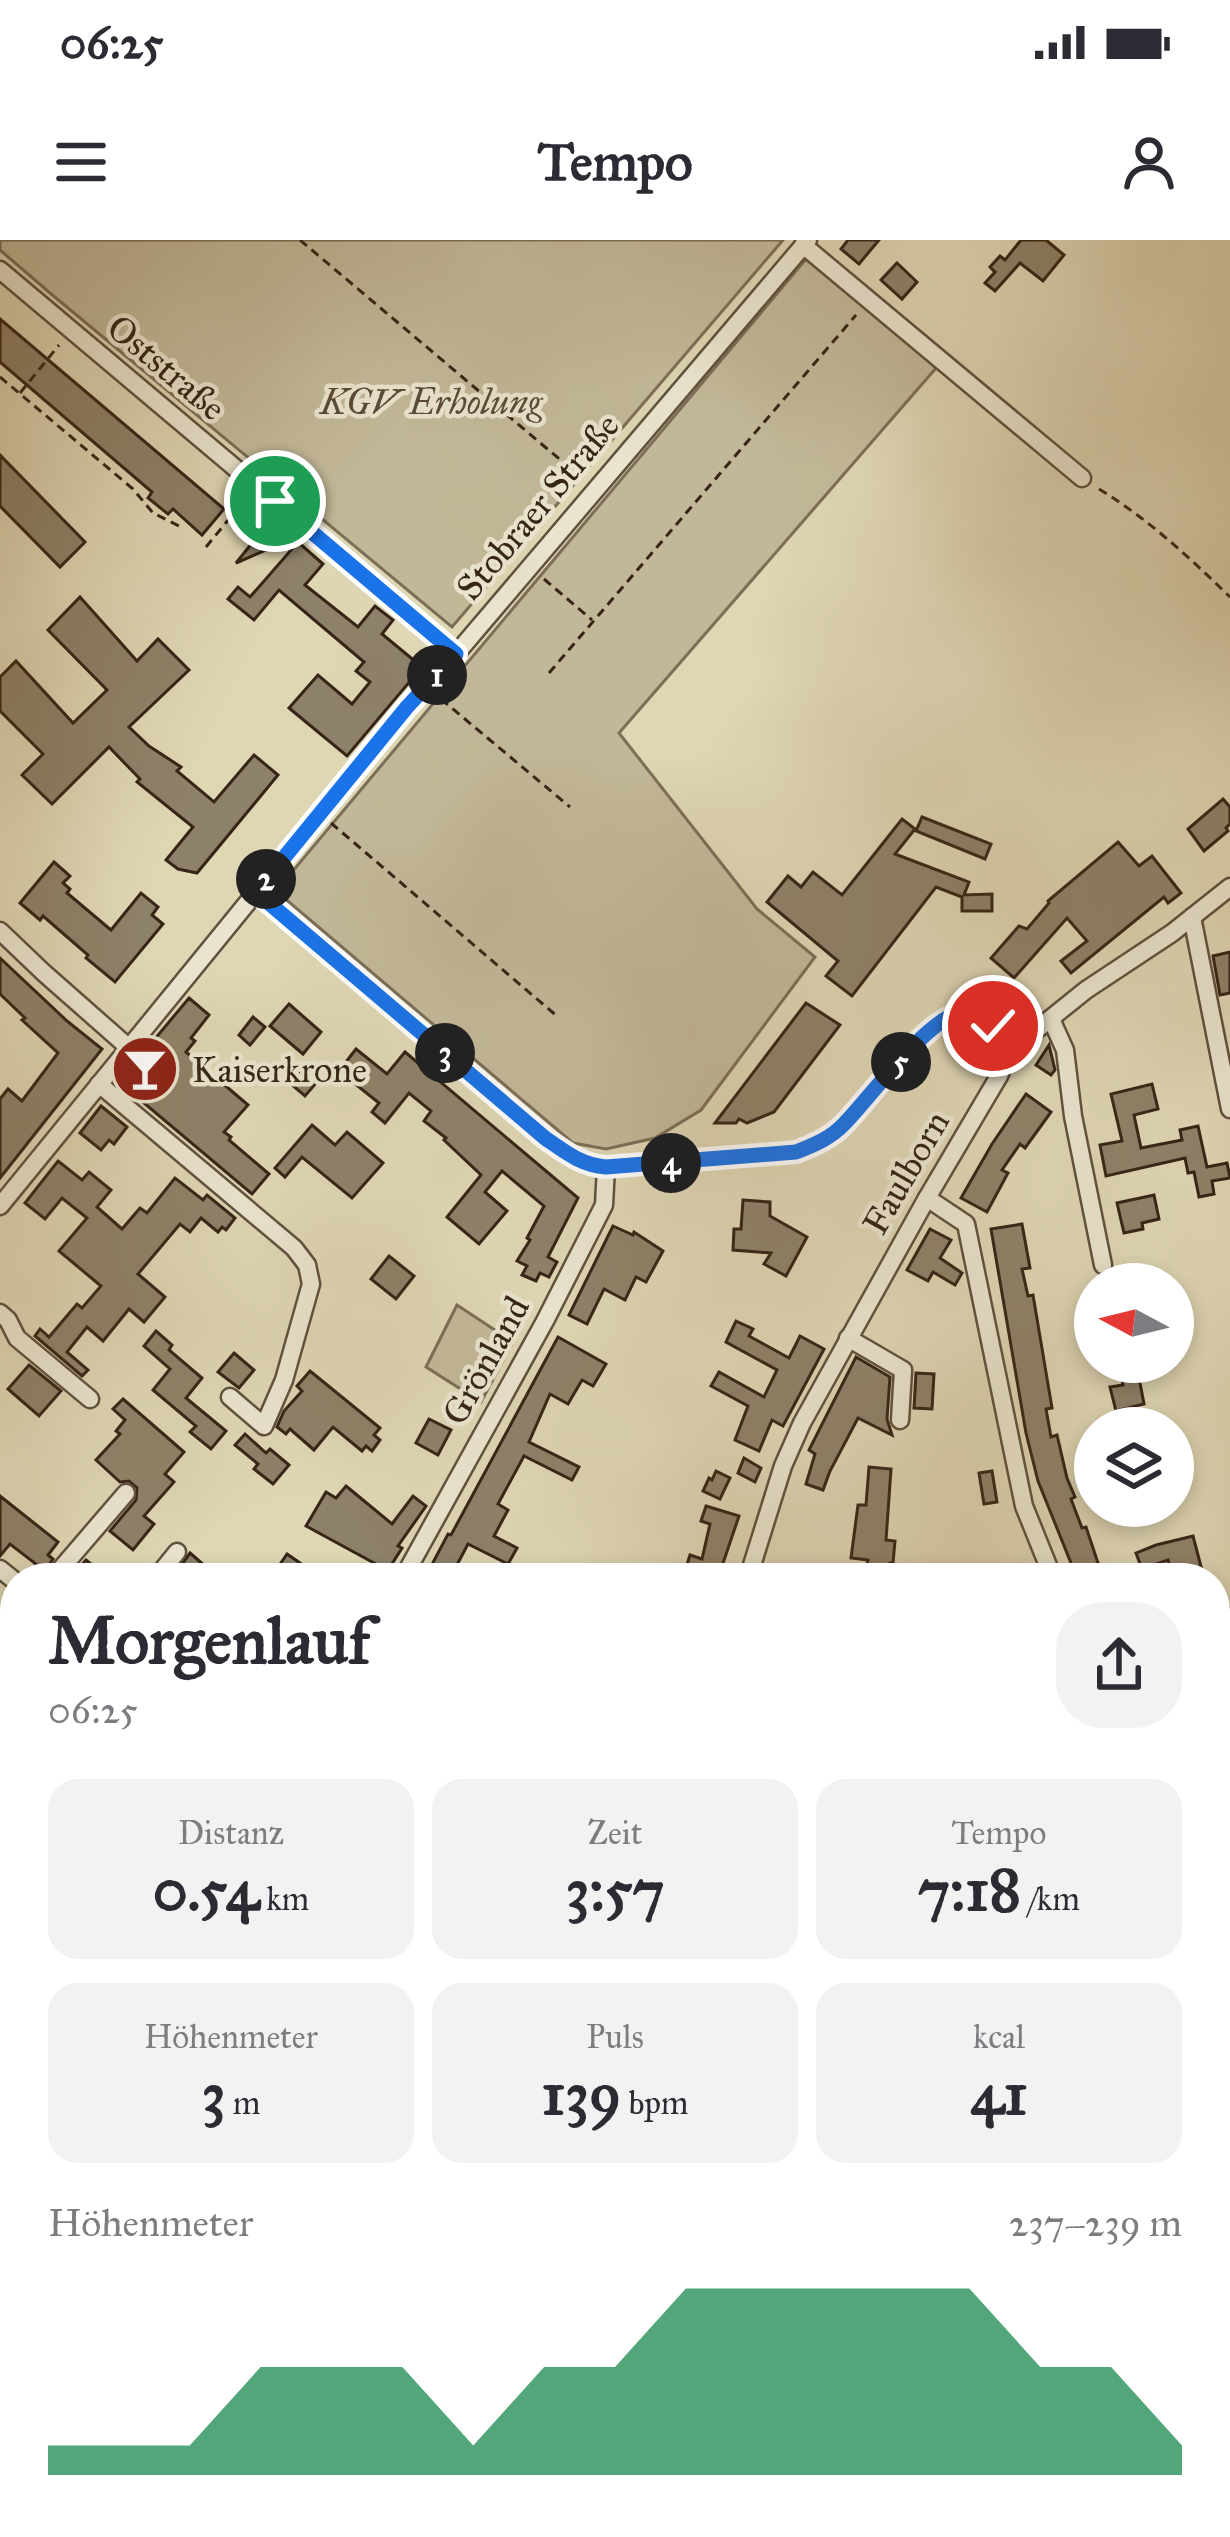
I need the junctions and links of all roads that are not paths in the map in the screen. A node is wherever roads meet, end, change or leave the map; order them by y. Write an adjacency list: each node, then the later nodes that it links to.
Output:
1 (806, 243): 3 (street); 4 (street, Stobraer Straße)
2 (0, 269): 4 (street, Oststraße)
3 (1082, 478)
4 (456, 654): 6 (street, Stobraer Straße)
5 (1230, 887): 7 (street, Faulborn)
6 (256, 892): 10 (street, Stobraer Straße); 14 (street)
7 (1192, 917): 9 (street, Faulborn); 13 (street)
8 (0, 931): 10 (street)
9 (1051, 1018): 11 (street, Faulborn); 17 (street)
10 (128, 1047): 12 (street, Stobraer Straße)
11 (1009, 1052): 14 (street); 15 (street, Faulborn)
12 (98, 1084): 16 (street, Stobraer Straße); 20 (street)
13 (1230, 1109)
14 (606, 1167): 27 (street, Grönland)
15 (927, 1198): 19 (street, Faulborn); 29 (street)
16 (0, 1207)
17 (1102, 1263)
18 (0, 1313): 21 (street)
19 (848, 1338): 22 (street); 28 (street, Faulborn)
20 (230, 1397)
21 (90, 1399)
22 (900, 1420)
23 (126, 1493): 25 (street)
24 (177, 1552): 26 (street)
25 (66, 1563)
26 (168, 1563)
27 (411, 1563)
28 (753, 1563)
29 (1047, 1563)

